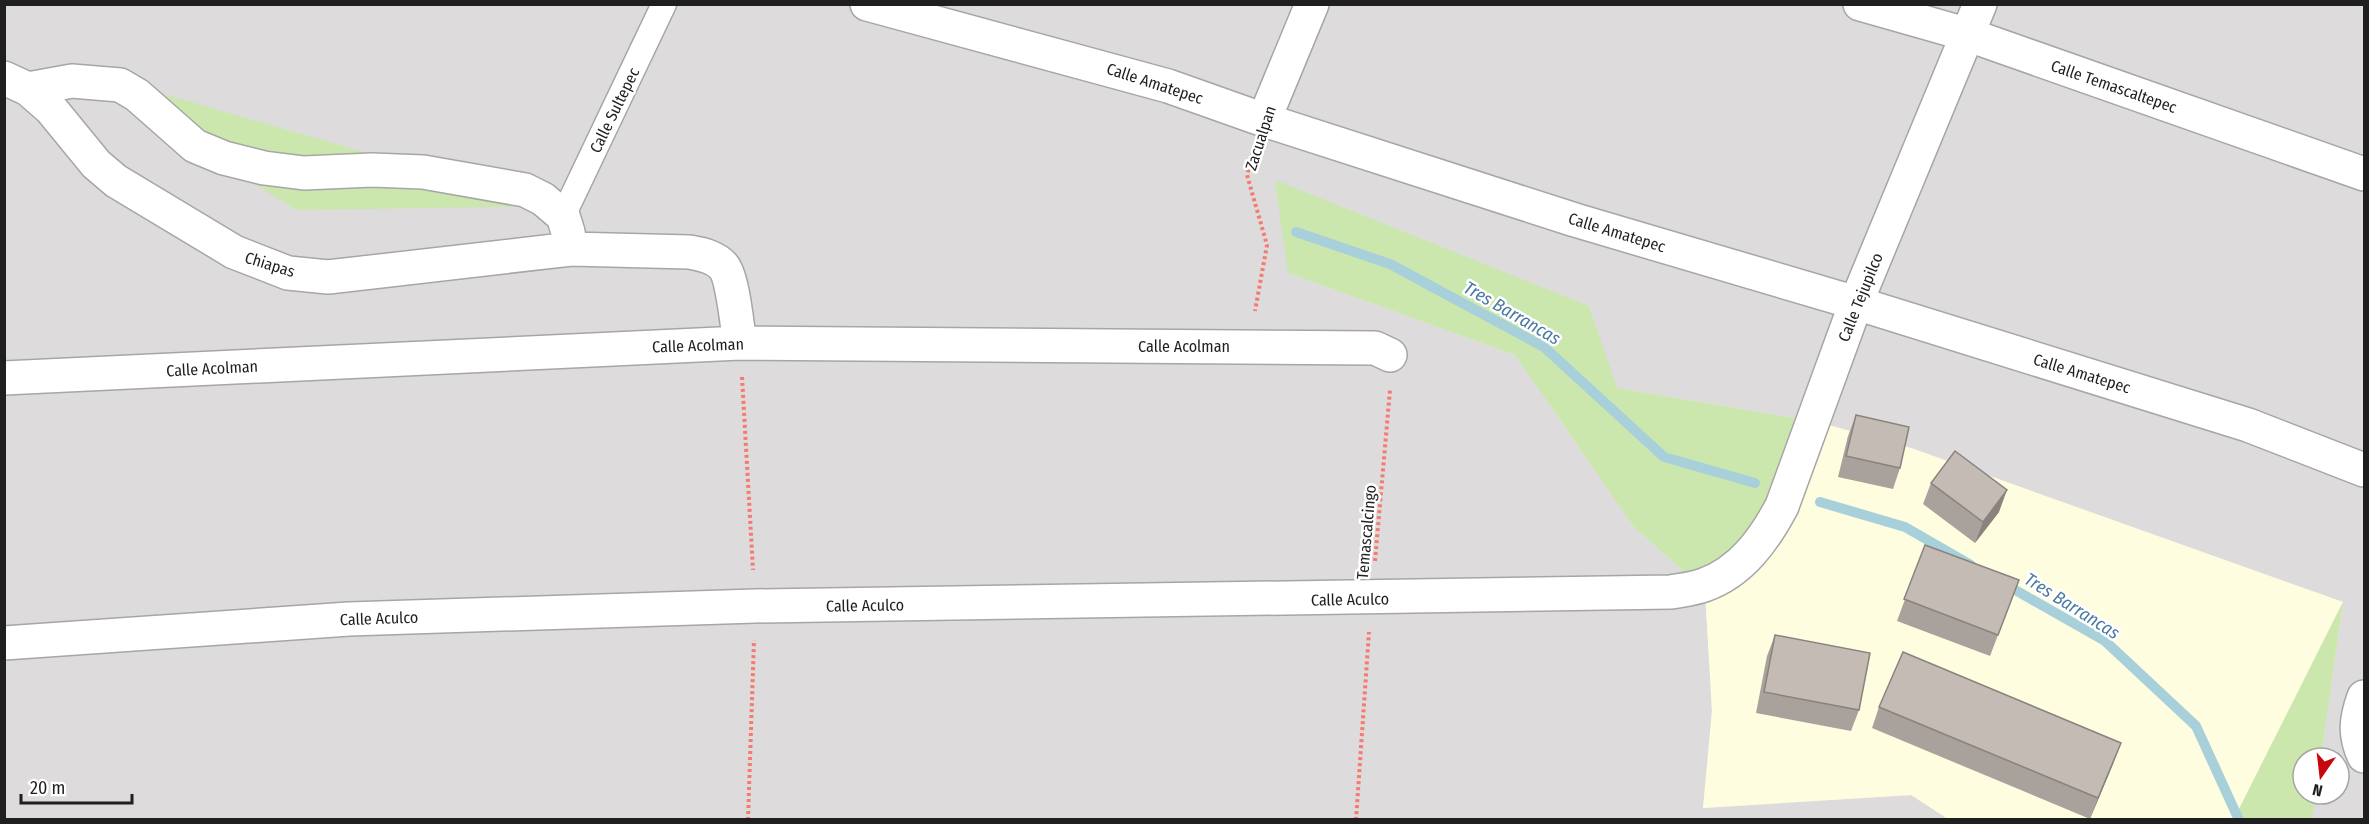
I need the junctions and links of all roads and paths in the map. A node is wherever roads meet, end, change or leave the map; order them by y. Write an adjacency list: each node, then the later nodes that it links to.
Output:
1 (664, 4): 10 (street, Calle Sultepec)
2 (867, 4): 8 (street, Calle Amatepec)
3 (1312, 4): 8 (street, Zacualpan)
4 (1860, 4): 6 (street, Calle Temascaltepec)
5 (1980, 4): 6 (street, Calle Tejupilco)
6 (1969, 35): 9 (street, Calle Temascaltepec); 12 (street, Calle Tejupilco)
7 (16, 83): 10 (street, Chiapas); 11 (street, Chiapas)
8 (1264, 120): 12 (street, Calle Amatepec); 14 (path, Zacualpan)
9 (2364, 174)
10 (563, 216): 11 (street)
11 (571, 249): 13 (street, Chiapas)
12 (1856, 303): 17 (street, Calle Amatepec); 18 (street, Calle Tejupilco)
13 (740, 343): 14 (street, Calle Acolman); 16 (street, Calle Acolman)
14 (1248, 346): 15 (street, Calle Acolman)
15 (1390, 355): 19 (path, Temascalcingo)
16 (4, 378)
17 (2364, 470)
18 (1723, 576): 19 (street, Calle Aculco)
19 (1372, 599): 20 (street, Calle Aculco); 23 (path, Temascalcingo)
20 (4, 643)
21 (2364, 698): 22 (street)
22 (2364, 756)
23 (1356, 819)

